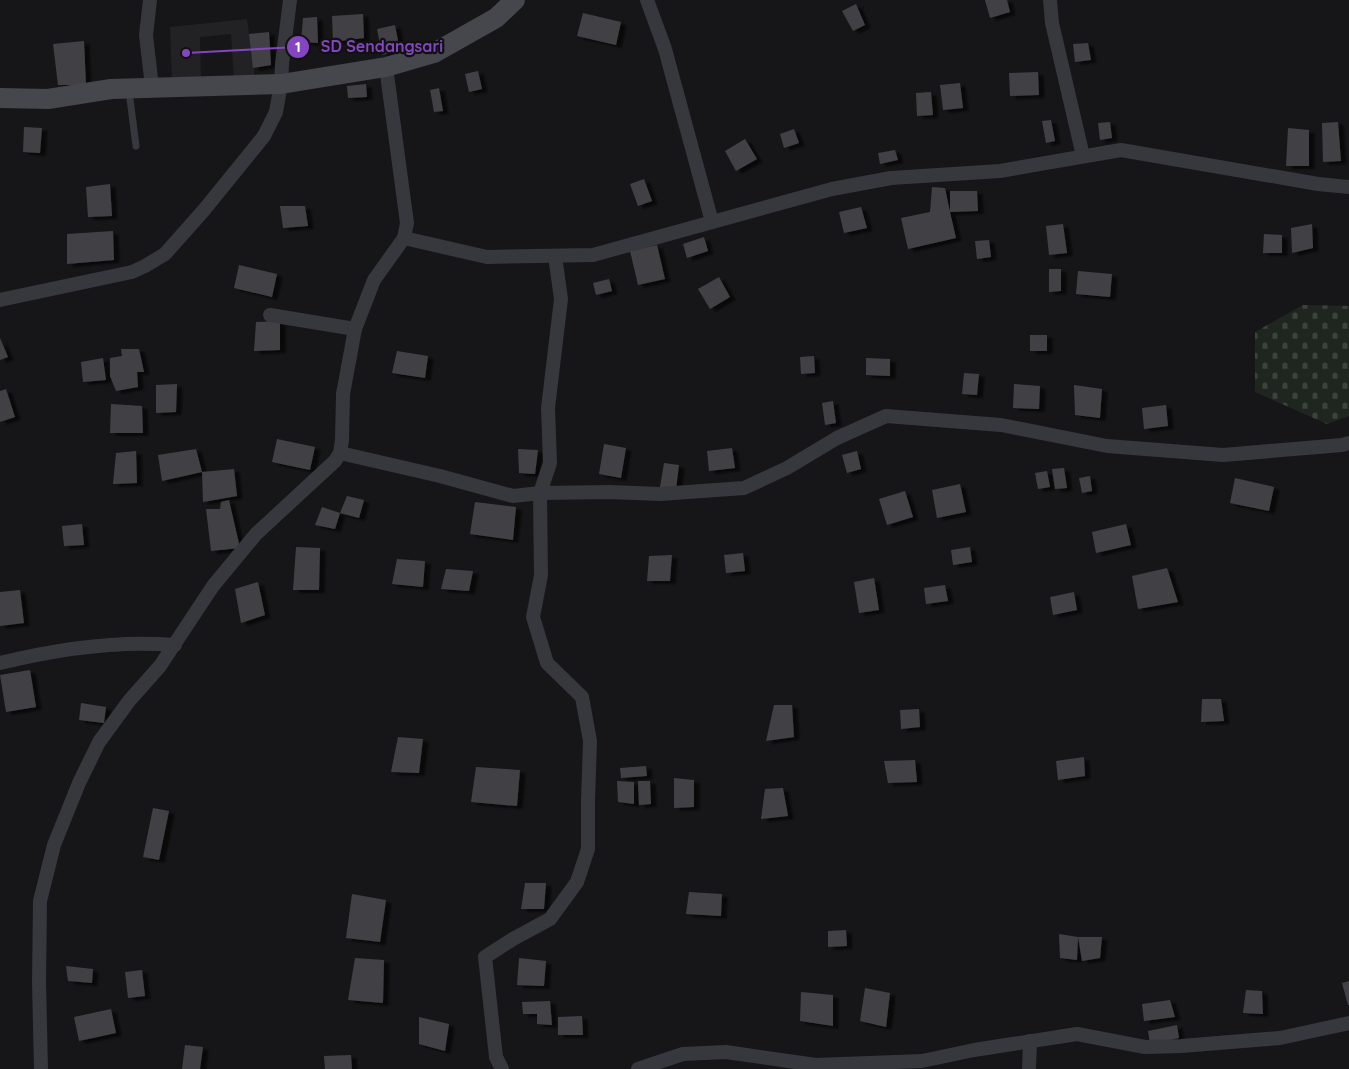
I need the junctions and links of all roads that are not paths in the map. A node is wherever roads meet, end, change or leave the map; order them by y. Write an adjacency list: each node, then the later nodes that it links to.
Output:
1 (150, 0): 8 (street)
2 (290, 0): 7 (street)
3 (515, 0): 6 (street)
4 (647, 0): 14 (street)
5 (1050, 0): 12 (street)
6 (386, 67): 7 (street); 15 (street)
7 (281, 84): 8 (street); 17 (street)
8 (152, 87): 9 (street)
9 (128, 88): 10 (street); 11 (lane)
10 (0, 98)
11 (136, 146)
12 (1083, 156): 13 (street); 14 (street)
13 (1349, 187)
14 (712, 222): 16 (street)
15 (404, 238): 16 (street); 19 (street)
16 (555, 256): 22 (street)
17 (0, 300)
18 (270, 315): 19 (street)
19 (355, 329): 21 (street)
20 (1349, 443): 22 (street)
21 (340, 453): 22 (street); 23 (street)
22 (540, 493): 28 (street)
23 (175, 645): 24 (street); 27 (street)
24 (0, 663)
25 (1349, 1023): 26 (street)
26 (1030, 1041): 29 (street); 30 (street)
27 (40, 1069)
28 (502, 1069)
29 (638, 1069)
30 (1029, 1069)

